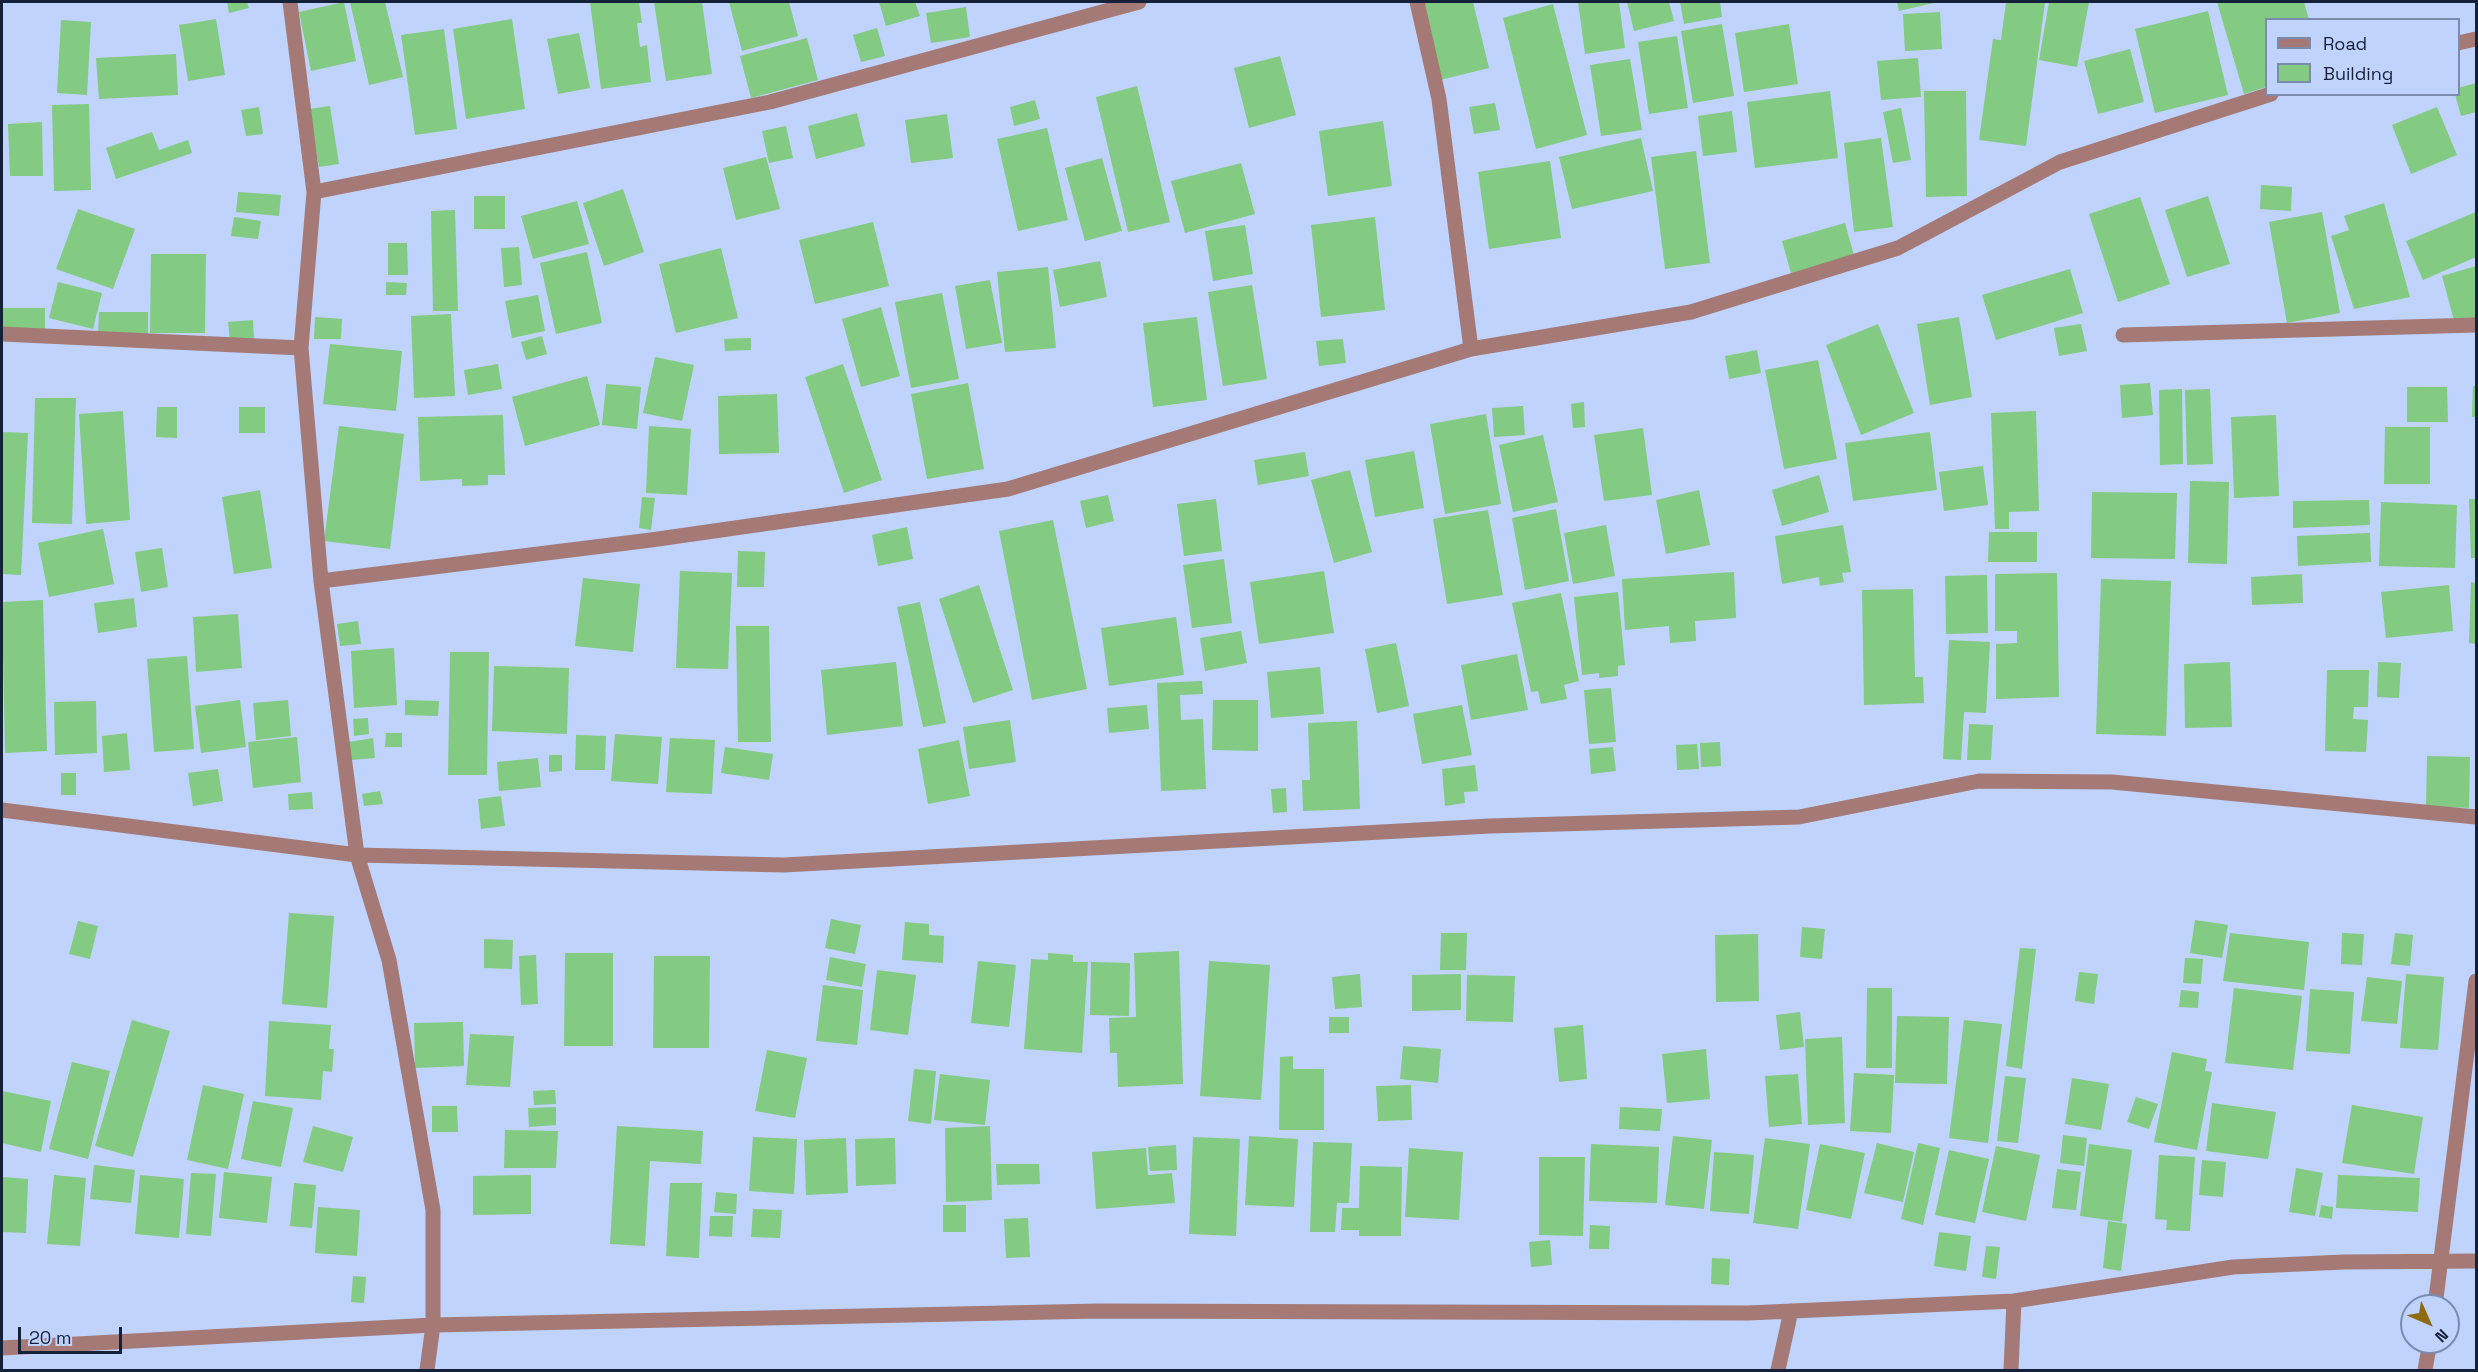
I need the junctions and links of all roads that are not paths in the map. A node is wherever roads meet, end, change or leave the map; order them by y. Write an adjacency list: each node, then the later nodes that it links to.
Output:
1 (290, 2): 7 (street)
2 (1139, 2): 7 (street)
3 (1417, 2): 12 (street)
4 (2476, 39): 5 (street)
5 (2460, 43)
6 (2265, 96): 12 (street)
7 (314, 192): 11 (street)
8 (2476, 325): 10 (street)
9 (2, 334): 11 (street)
10 (2123, 335)
11 (301, 348): 13 (street)
12 (1471, 349): 13 (street)
13 (321, 581): 16 (street)
14 (2, 810): 16 (street)
15 (2476, 818): 16 (street)
16 (357, 855): 23 (street)
17 (2476, 981): 18 (street)
18 (2443, 1260): 19 (street); 20 (street); 21 (street)
19 (2476, 1261)
20 (2437, 1294)
21 (2014, 1301): 22 (street); 28 (street)
22 (1791, 1311): 23 (street); 27 (street)
23 (433, 1325): 24 (street); 26 (street)
24 (2, 1348)
25 (2428, 1354): 29 (street)
26 (428, 1371)
27 (1778, 1371)
28 (2011, 1371)
29 (2425, 1371)

